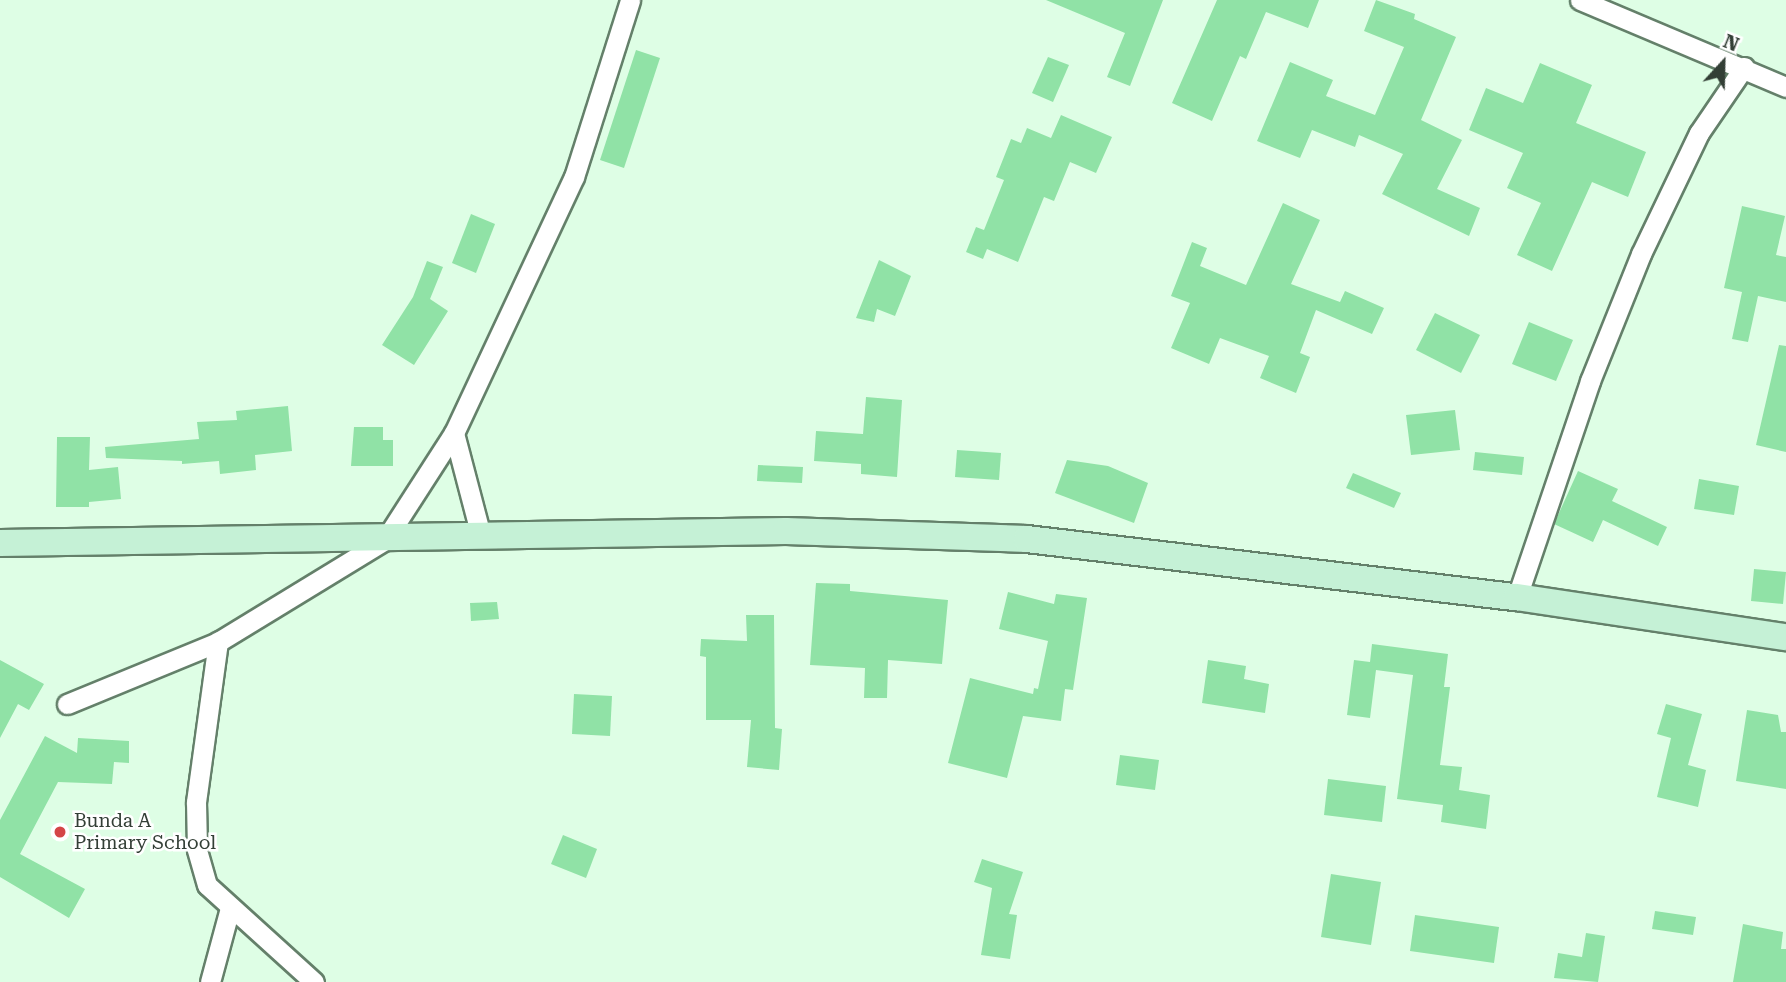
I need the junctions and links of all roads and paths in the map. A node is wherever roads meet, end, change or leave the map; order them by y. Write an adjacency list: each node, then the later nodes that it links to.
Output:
1 (631, 0): 5 (street)
2 (1580, 0): 3 (street)
3 (1744, 67): 4 (street); 9 (street)
4 (1786, 87)
5 (454, 433): 6 (street); 7 (street)
6 (481, 536): 7 (main road); 9 (main road)
7 (385, 540): 8 (main road); 11 (street)
8 (0, 543)
9 (1517, 597): 10 (main road)
10 (1786, 637)
11 (218, 642): 12 (street); 13 (street)
12 (66, 704)
13 (230, 908): 14 (street); 15 (street)
14 (210, 982)
15 (314, 982)

